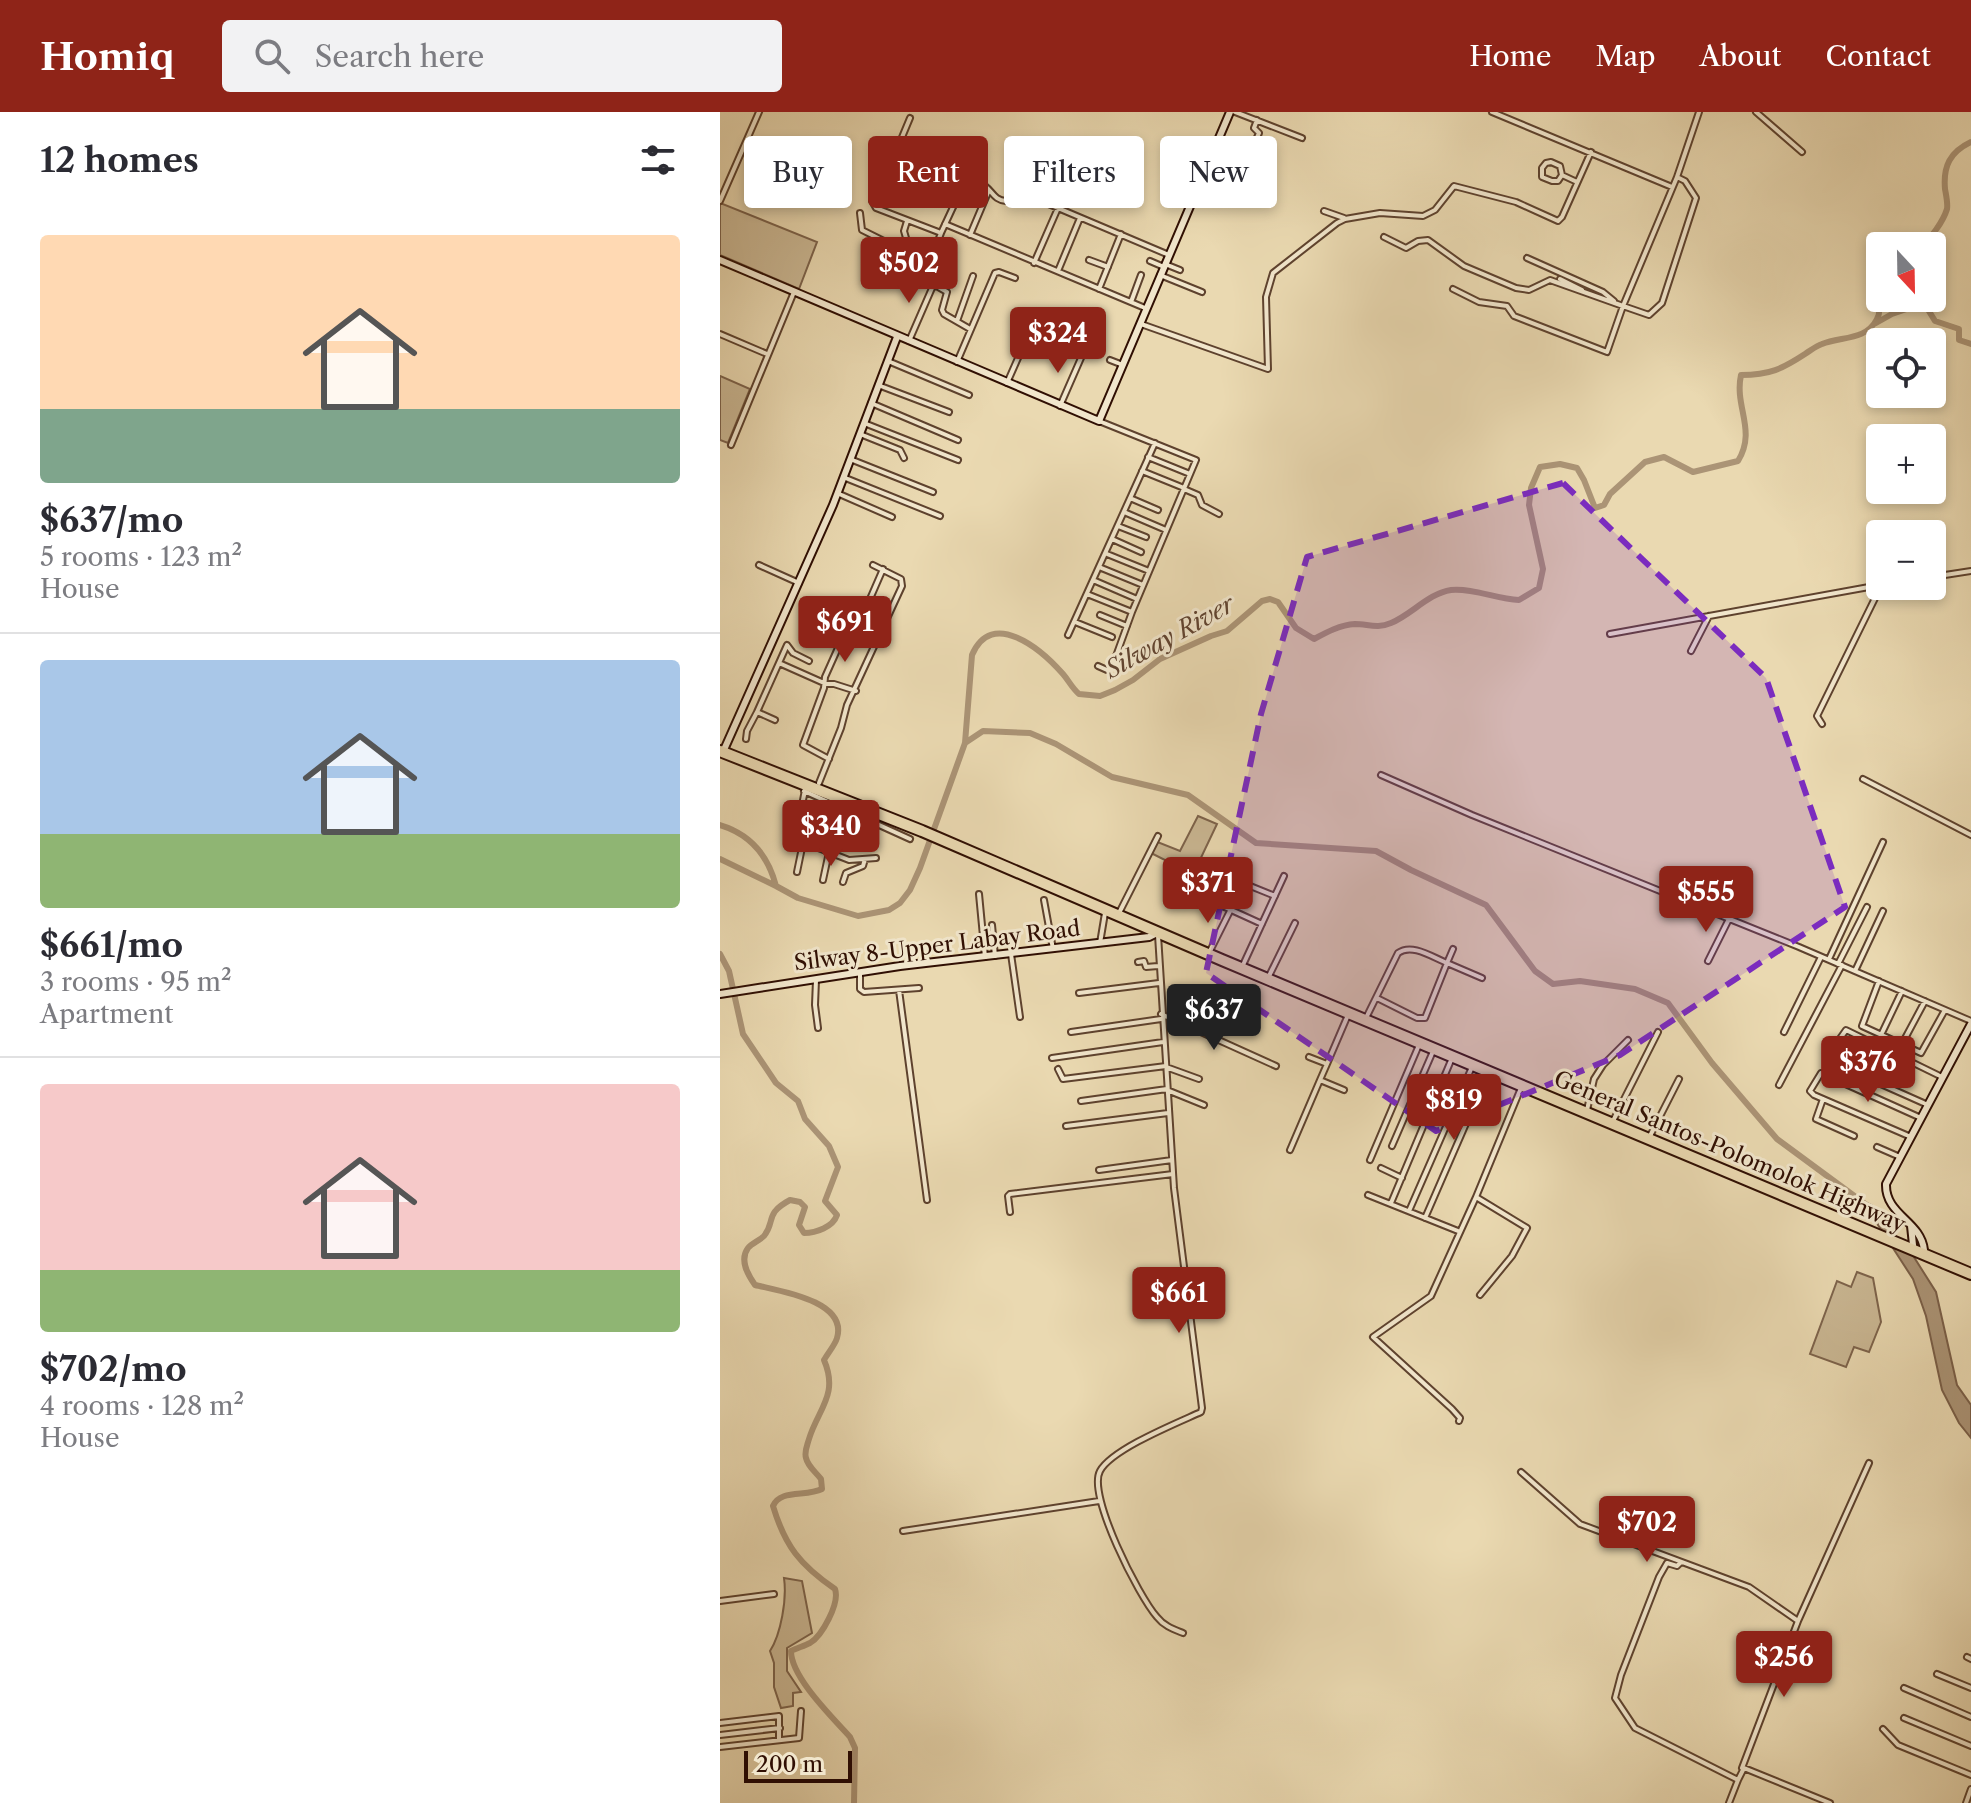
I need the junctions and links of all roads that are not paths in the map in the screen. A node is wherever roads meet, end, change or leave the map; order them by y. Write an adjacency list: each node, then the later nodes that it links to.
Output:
1 (759, 112): 19 (street)
2 (1233, 112): 7 (street); 8 (street)
3 (1492, 112): 11 (street)
4 (1699, 112): 14 (street)
5 (1756, 112): 12 (street)
6 (910, 118): 26 (street)
7 (1257, 120): 9 (street); 10 (street)
8 (1221, 136)
9 (1258, 136)
10 (1302, 138)
11 (1591, 152): 15 (street); 16 (street)
12 (1802, 152)
13 (1562, 175): 13 (street); 15 (street)
14 (1677, 177): 16 (street); 59 (street)
15 (1577, 182): 25 (street)
16 (1672, 187): 59 (street)
17 (989, 190): 18 (street); 27 (street); 30 (street)
18 (1004, 200)
19 (720, 201)
20 (1058, 208): 24 (street); 39 (street)
21 (1189, 208): 33 (street)
22 (1324, 211): 25 (street)
23 (860, 213): 32 (street)
24 (1080, 218): 29 (street); 43 (street)
25 (1345, 219): 63 (street)
26 (907, 221): 28 (street); 32 (street)
27 (945, 224): 28 (street); 30 (street)
28 (941, 233): 38 (street)
29 (1121, 234): 33 (street); 41 (street)
30 (970, 235): 39 (street)
31 (1384, 237): 55 (street)
32 (911, 255): 38 (street)
33 (1169, 255): 40 (street)
34 (1527, 258): 50 (street)
35 (720, 260): 53 (street)
36 (1089, 260): 41 (street)
37 (1150, 261): 40 (street)
38 (930, 262): 49 (street)
39 (1034, 263): 43 (street)
40 (1165, 266): 42 (street); 45 (street)
41 (1108, 267): 51 (street)
42 (1180, 270)
43 (1058, 271): 51 (street)
44 (1141, 275): 57 (street)
45 (1160, 275): 54 (street); 60 (street)
46 (973, 276): 62 (street)
47 (1015, 278): 64 (street)
48 (1560, 279): 55 (street)
49 (933, 284): 62 (street); 67 (street)
50 (1589, 286): 56 (street); 58 (street)
51 (1099, 289): 57 (street)
52 (1453, 289): 59 (street)
53 (794, 292): 66 (street); 69 (street)
54 (1202, 292)
55 (1584, 292): 56 (street)
56 (1597, 296): 58 (street)
57 (1131, 302): 60 (street)
58 (1616, 303): 59 (street)
59 (1623, 306)
60 (1147, 309): 63 (street)
61 (1058, 315): 74 (street)
62 (957, 321): 64 (street)
63 (1141, 324): 73 (street)
64 (970, 329): 72 (street)
65 (720, 334): 69 (street)
66 (897, 337): 67 (street); 71 (street)
67 (908, 342): 72 (street)
68 (1088, 342): 78 (street)
69 (767, 354): 85 (street)
70 (1110, 360): 73 (street)
71 (888, 361): 75 (street); 76 (street)
72 (957, 362): 74 (street)
73 (1123, 365): 80 (street)
74 (1007, 383): 78 (street)
75 (878, 385): 77 (street); 79 (street)
76 (969, 395)
77 (871, 403): 81 (street); 83 (street)
78 (1060, 406): 80 (street)
79 (949, 412)
80 (1099, 421): 84 (street)
81 (864, 423): 82 (street); 89 (street)
82 (860, 434): 87 (street); 88 (street)
83 (958, 440)
84 (1155, 443): 86 (street); 91 (street)
85 (731, 445)
86 (1148, 457): 90 (street); 91 (street)
87 (904, 458)
88 (850, 459): 92 (street); 94 (street)
89 (958, 460)
90 (1142, 471): 93 (street); 96 (street)
91 (1190, 474): 93 (street)
92 (843, 477): 95 (street); 100 (street)
93 (1184, 489): 99 (street); 103 (street)
94 (933, 492)
95 (837, 493): 101 (street); 116 (street)
96 (1130, 498): 97 (street); 98 (street)
97 (1158, 510)
98 (1124, 512): 102 (street); 103 (street)
99 (1219, 514)
100 (940, 516)
101 (892, 517)
102 (1118, 526): 104 (street); 105 (street)
103 (1166, 530): 112 (street)
104 (1146, 537)
105 (1112, 539): 106 (street); 107 (street)
106 (1141, 552)
107 (1106, 554): 110 (street); 112 (street)
108 (759, 565): 116 (street)
109 (873, 565): 111 (street)
110 (1099, 567): 115 (street); 117 (street)
111 (883, 569): 123 (street); 137 (street)
112 (1149, 571): 117 (street)
113 (1971, 571): 114 (street)
114 (1946, 575)
115 (1093, 580): 119 (street); 120 (street)
116 (799, 583): 143 (street)
117 (1143, 585): 120 (street)
118 (1866, 588): 125 (street)
119 (1087, 594): 122 (street); 126 (street)
120 (1137, 599): 122 (street)
121 (1873, 600): 141 (street)
122 (1132, 612): 127 (street)
123 (863, 615)
124 (1100, 615): 127 (street)
125 (1709, 616): 128 (street); 132 (street)
126 (1075, 622): 129 (street); 130 (street)
127 (1127, 626): 135 (street)
128 (1610, 634)
129 (1068, 635)
130 (1112, 637)
131 (842, 639): 136 (street)
132 (1691, 651)
133 (809, 661): 134 (street)
134 (779, 663): 136 (street); 138 (street)
135 (1098, 666)
136 (824, 684): 137 (street); 144 (street)
137 (856, 691): 144 (street)
138 (756, 713): 139 (street); 140 (street); 142 (street)
139 (746, 715)
140 (775, 720)
141 (1822, 724)
142 (746, 739)
143 (722, 749): 147 (highway); 148 (highway)
144 (829, 759): 147 (street)
145 (1381, 775): 175 (street)
146 (1863, 779): 150 (street)
147 (819, 783): 149 (highway)
148 (805, 787): 149 (highway); 152 (street); 154 (street)
149 (923, 829): 153 (highway)
150 (1971, 835)
151 (1158, 836): 174 (street)
152 (910, 839)
153 (946, 839): 171 (highway); 174 (highway)
154 (803, 842): 156 (street); 159 (street)
155 (1883, 842): 188 (street)
156 (829, 852): 158 (street); 162 (street)
157 (876, 858): 158 (street)
158 (865, 859): 164 (street)
159 (797, 872)
160 (1223, 875): 163 (street)
161 (1284, 876): 167 (street)
162 (823, 880)
163 (1237, 881): 167 (street); 169 (street)
164 (843, 882)
165 (1194, 893): 169 (street)
166 (979, 894): 186 (street)
167 (1275, 896): 177 (street)
168 (1044, 900): 181 (street)
169 (1224, 907): 172 (street)
170 (1867, 907): 193 (street)
171 (1105, 910): 179 (highway); 180 (street)
172 (1230, 911): 177 (street); 183 (street)
173 (1883, 911): 195 (street)
174 (1119, 913): 179 (highway)
175 (1729, 919): 187 (street); 189 (street)
176 (1295, 923): 197 (street)
177 (1262, 924): 192 (street)
178 (992, 925): 185 (street)
179 (1158, 931): 180 (street, Silway 8-Upper Labay Road); 183 (highway); 194 (street); 210 (highway)
180 (1100, 943): 181 (street, Silway 8-Upper Labay Road)
181 (1053, 949): 184 (street, Silway 8-Upper Labay Road)
182 (1453, 949): 191 (street)
183 (1210, 951): 192 (highway)
184 (1011, 954): 185 (street, Silway 8-Upper Labay Road); 211 (street)
185 (995, 956): 186 (street, Silway 8-Upper Labay Road)
186 (985, 957): 196 (street, Silway 8-Upper Labay Road)
187 (1821, 957): 188 (street); 218 (street)
188 (1829, 960): 193 (street)
189 (1708, 961)
190 (1138, 962): 194 (street)
191 (1447, 963): 199 (street); 207 (street); 207 (street)
192 (1243, 965): 197 (highway)
193 (1840, 965): 195 (street); 239 (street)
194 (1158, 966): 201 (street)
195 (1855, 971): 200 (street)
196 (860, 972): 198 (street, Silway 8-Upper Labay Road); 203 (street)
197 (1269, 976): 213 (highway)
198 (816, 978): 206 (street, Silway 8-Upper Labay Road); 215 (street)
199 (1482, 978)
200 (1879, 981): 204 (street); 219 (street)
201 (1159, 983): 205 (street); 212 (street)
202 (919, 988): 203 (street)
203 (899, 990): 266 (street)
204 (1902, 991): 208 (street); 219 (street)
205 (1079, 993)
206 (721, 994)
207 (1377, 998): 213 (street)
208 (1925, 1001): 209 (street); 223 (street)
209 (1945, 1010): 214 (street); 223 (street)
210 (1349, 1013): 222 (highway); 228 (street)
211 (1020, 1017)
212 (1161, 1017): 216 (street); 221 (street); 231 (street)
213 (1366, 1018): 224 (highway)
214 (1971, 1022): 234 (street)
215 (818, 1028)
216 (1071, 1032)
217 (1658, 1032): 249 (street)
218 (1784, 1032)
219 (1881, 1035): 223 (street)
220 (1628, 1040): 246 (street)
221 (1163, 1042): 227 (street); 230 (street)
222 (1420, 1043): 224 (highway); 259 (street)
223 (1902, 1044)
224 (1435, 1047): 225 (highway); 254 (street)
225 (1454, 1055): 229 (highway); 263 (street)
226 (1309, 1057): 228 (street)
227 (1052, 1058)
228 (1327, 1064): 237 (street)
229 (1474, 1064): 233 (highway); 268 (street)
230 (1166, 1066): 232 (street); 235 (street); 240 (street)
231 (1276, 1066)
232 (1058, 1069)
233 (1489, 1070): 238 (highway); 270 (street)
234 (1942, 1077): 245 (street); 245 (street)
235 (1199, 1079)
236 (1679, 1079): 251 (street)
237 (1320, 1080): 241 (street); 256 (street)
238 (1522, 1084): 246 (highway); 265 (street); 273 (highway, General Santos-Polomolok Highway)
239 (1779, 1085)
240 (1167, 1090): 243 (street); 244 (street); 247 (street)
241 (1344, 1090)
242 (1823, 1099): 248 (street); 252 (street); 253 (street)
243 (1081, 1101)
244 (1204, 1105)
245 (1928, 1105): 248 (street)
246 (1587, 1110): 249 (highway)
247 (1168, 1113): 250 (street); 258 (street)
248 (1921, 1118): 253 (street)
249 (1613, 1121): 251 (highway)
250 (1066, 1126)
251 (1650, 1136): 273 (highway)
252 (1854, 1136)
253 (1911, 1137): 257 (street)
254 (1392, 1146)
255 (1877, 1147): 257 (street)
256 (1290, 1150)
257 (1900, 1157): 271 (street)
258 (1172, 1160): 261 (street); 262 (street)
259 (1370, 1160)
260 (1381, 1168): 263 (street)
261 (1099, 1170)
262 (1173, 1174): 269 (street); 280 (street)
263 (1402, 1178): 267 (street)
264 (1368, 1195): 267 (street)
265 (1476, 1197): 272 (street); 276 (street)
266 (927, 1200)
267 (1391, 1203): 268 (street)
268 (1409, 1211): 270 (street)
269 (1010, 1212)
270 (1425, 1218): 272 (street)
271 (1911, 1226): 274 (street); 274 (street)
272 (1459, 1232): 277 (street)
273 (1878, 1232): 274 (highway)
274 (1911, 1245): 275 (highway); 275 (highway, General Santos-Polomolok Highway)
275 (1971, 1271)
276 (1480, 1295)
277 (1459, 1421)
278 (1869, 1463): 285 (street)
279 (1521, 1472): 282 (street)
280 (1099, 1501): 281 (street); 286 (street)
281 (903, 1531)
282 (1681, 1562): 285 (street); 302 (street)
283 (774, 1594): 284 (street)
284 (720, 1601)
285 (1798, 1621): 300 (street)
286 (1183, 1633)
287 (1937, 1674): 289 (street)
288 (1904, 1688): 291 (street)
289 (1971, 1688)
290 (801, 1711): 297 (street)
291 (1971, 1717)
292 (1904, 1718): 298 (street)
293 (720, 1723): 294 (street)
294 (780, 1728): 296 (street); 297 (street)
295 (1883, 1729): 301 (street)
296 (720, 1735): 299 (street)
297 (779, 1740): 299 (street)
298 (1971, 1746)
299 (721, 1747)
300 (1742, 1768): 302 (street); 305 (street)
301 (1971, 1775)
302 (1738, 1780): 304 (street)
303 (1971, 1789): 306 (street)
304 (1729, 1803)
305 (1830, 1803)
306 (1966, 1803)

